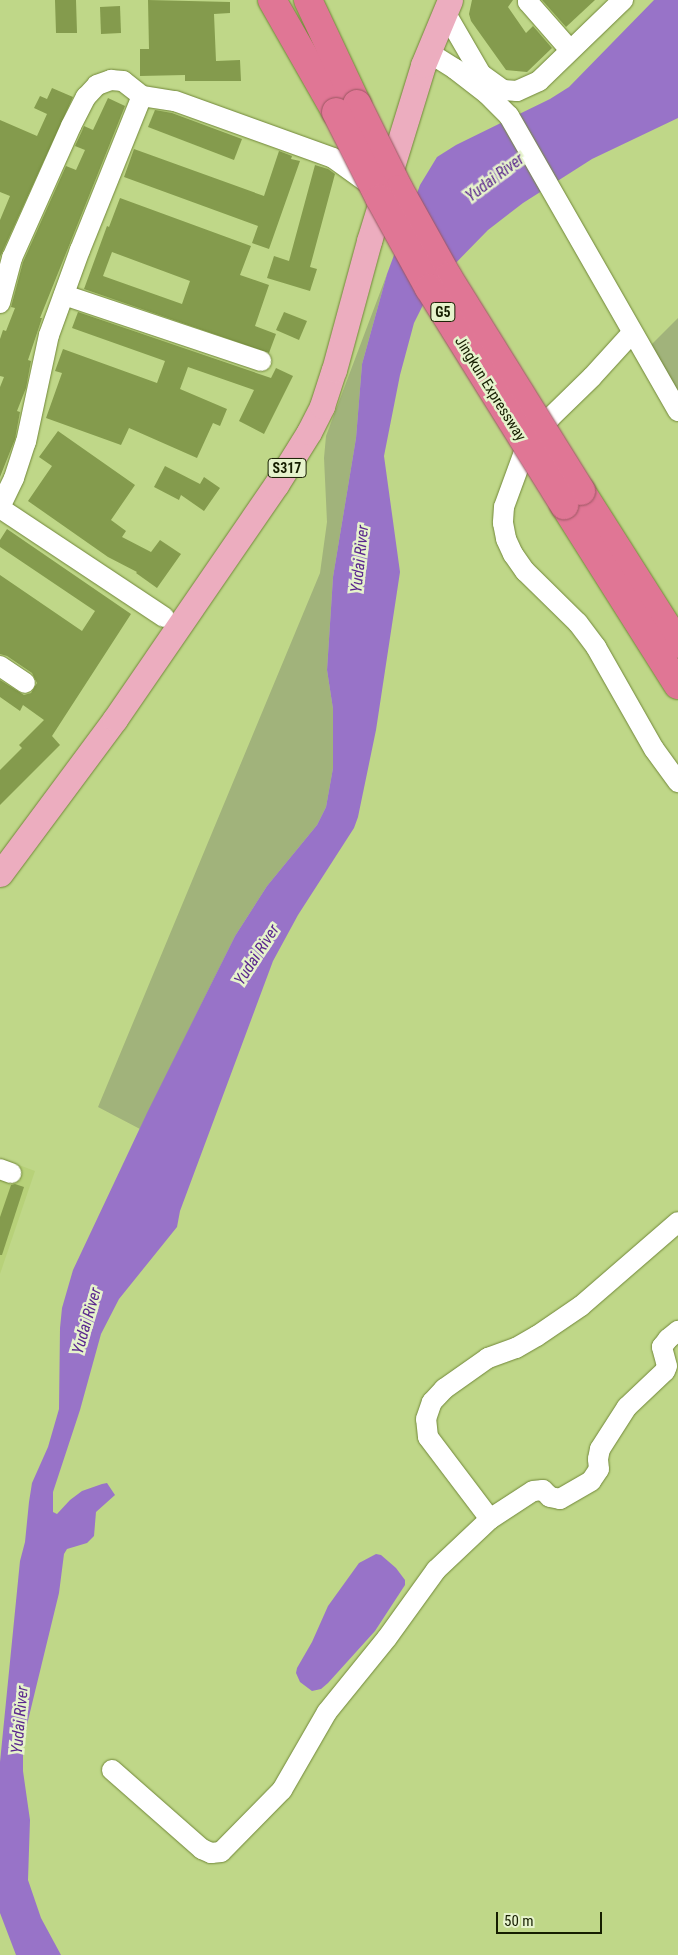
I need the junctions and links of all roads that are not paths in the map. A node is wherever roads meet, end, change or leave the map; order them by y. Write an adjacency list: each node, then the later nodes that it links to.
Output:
1 (272, 0): 11 (highway)
2 (284, 0): 11 (highway, Jingkun Expressway / G5)
3 (308, 0): 11 (highway, Jingkun Expressway / G5)
4 (325, 0): 11 (highway)
5 (528, 0): 8 (street)
6 (622, 0): 8 (street)
7 (442, 4): 8 (street); 9 (main road, S317); 12 (main road, S317)
8 (570, 50)
9 (428, 52): 15 (street); 27 (main road, S317)
10 (142, 96): 12 (street); 13 (street); 14 (street)
11 (352, 106): 18 (highway, Jingkun Expressway / G5, bridge); 18 (highway, Jingkun Expressway / G5, bridge)
12 (369, 184): 20 (main road, S317)
13 (64, 295): 16 (street); 19 (street)
14 (0, 303)
15 (632, 333): 17 (street); 25 (street)
16 (260, 361)
17 (678, 411)
18 (572, 498): 21 (highway, Jingkun Expressway / G5); 24 (highway, Jingkun Expressway / G5)
19 (0, 507): 20 (street)
20 (164, 617): 26 (main road, S317)
21 (678, 644)
22 (0, 666): 23 (street)
23 (25, 682)
24 (678, 685)
25 (678, 782)
26 (0, 845)
27 (0, 874)
28 (678, 1222): 30 (street)
29 (678, 1330): 30 (street)
30 (490, 1519): 31 (street)
31 (112, 1770)

